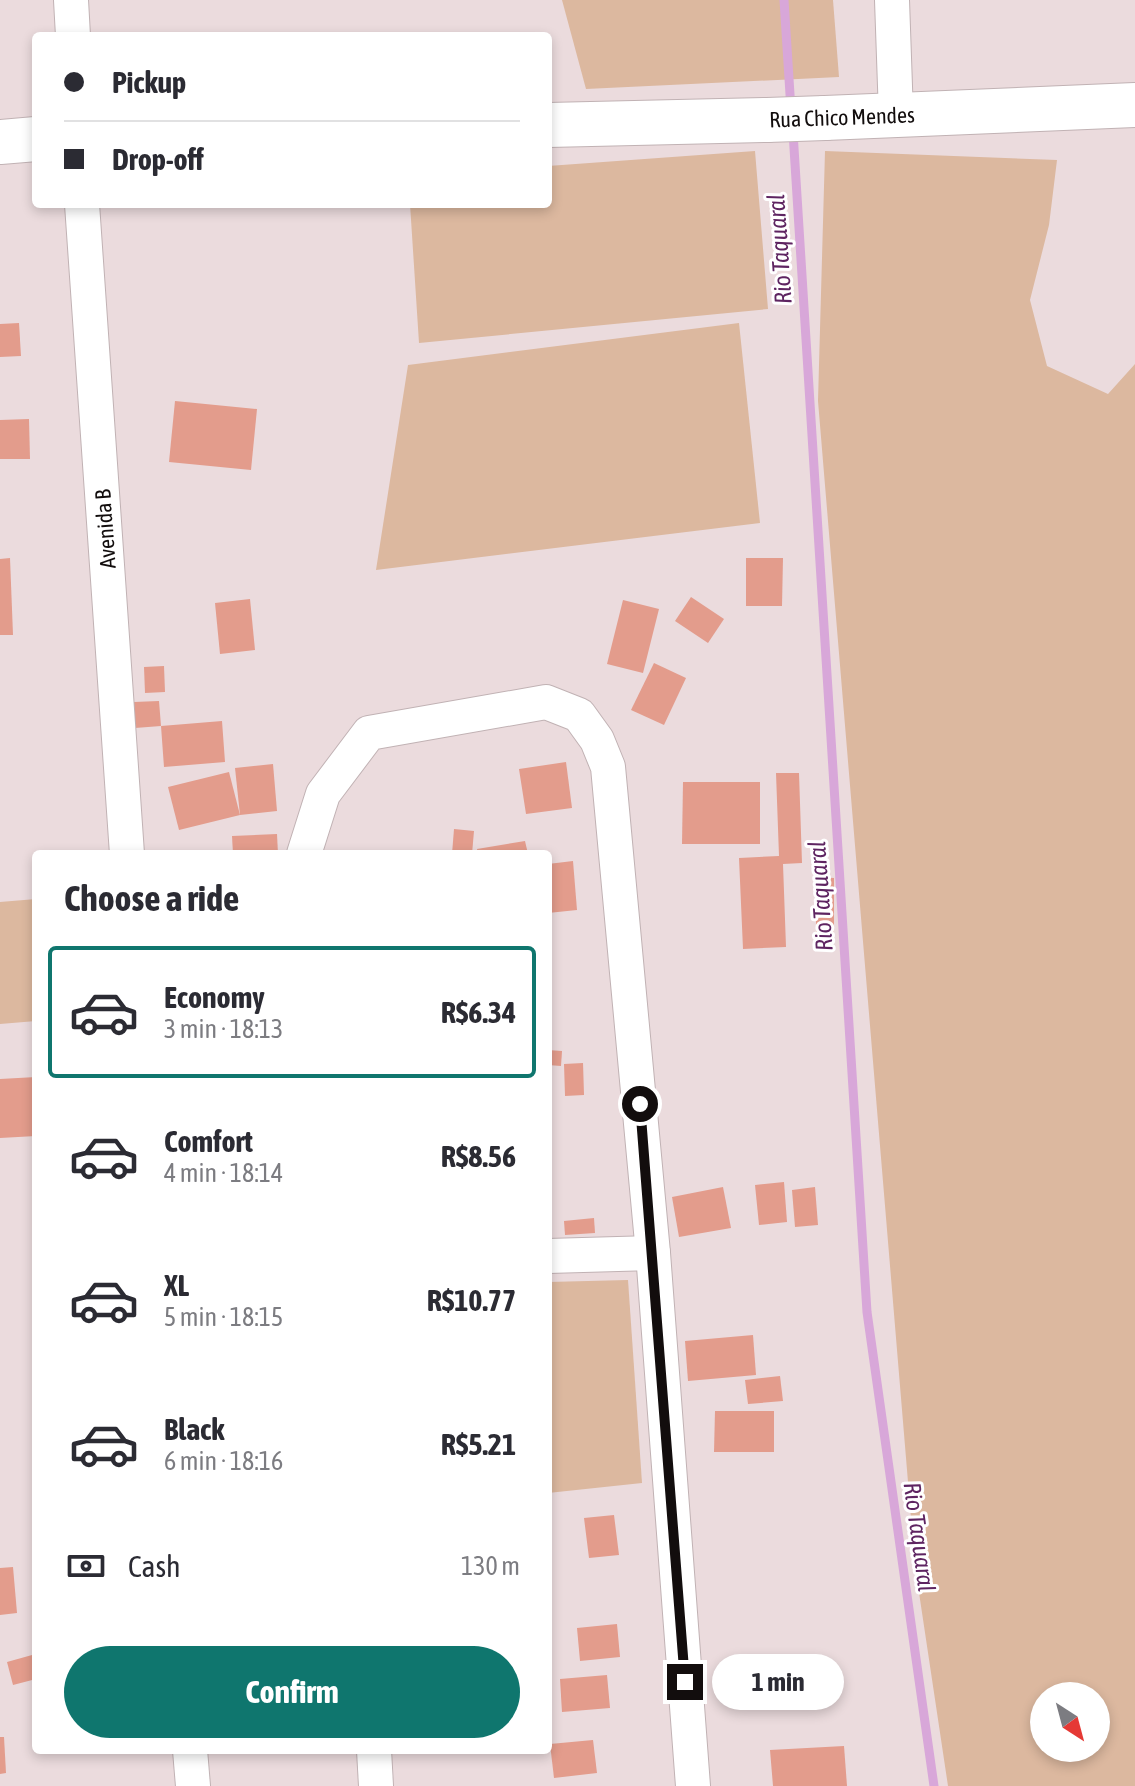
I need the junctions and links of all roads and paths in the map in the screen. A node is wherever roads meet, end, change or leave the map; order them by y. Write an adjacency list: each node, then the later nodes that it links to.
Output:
1 (71, 0): 3 (street)
2 (892, 0): 5 (street)
3 (73, 32)
4 (1135, 105): 5 (main road, Rua Chico Mendes)
5 (896, 115): 6 (main road, Rua Chico Mendes)
6 (552, 125)
7 (32, 139): 8 (main road)
8 (0, 142)
9 (82, 208): 10 (street, Avenida B)
10 (127, 850)
11 (305, 850): 12 (street)
12 (653, 1253): 13 (street); 18 (street)
13 (552, 1256)
14 (190, 1754): 16 (street)
15 (374, 1754): 17 (street)
16 (193, 1786)
17 (376, 1786)
18 (693, 1786)

